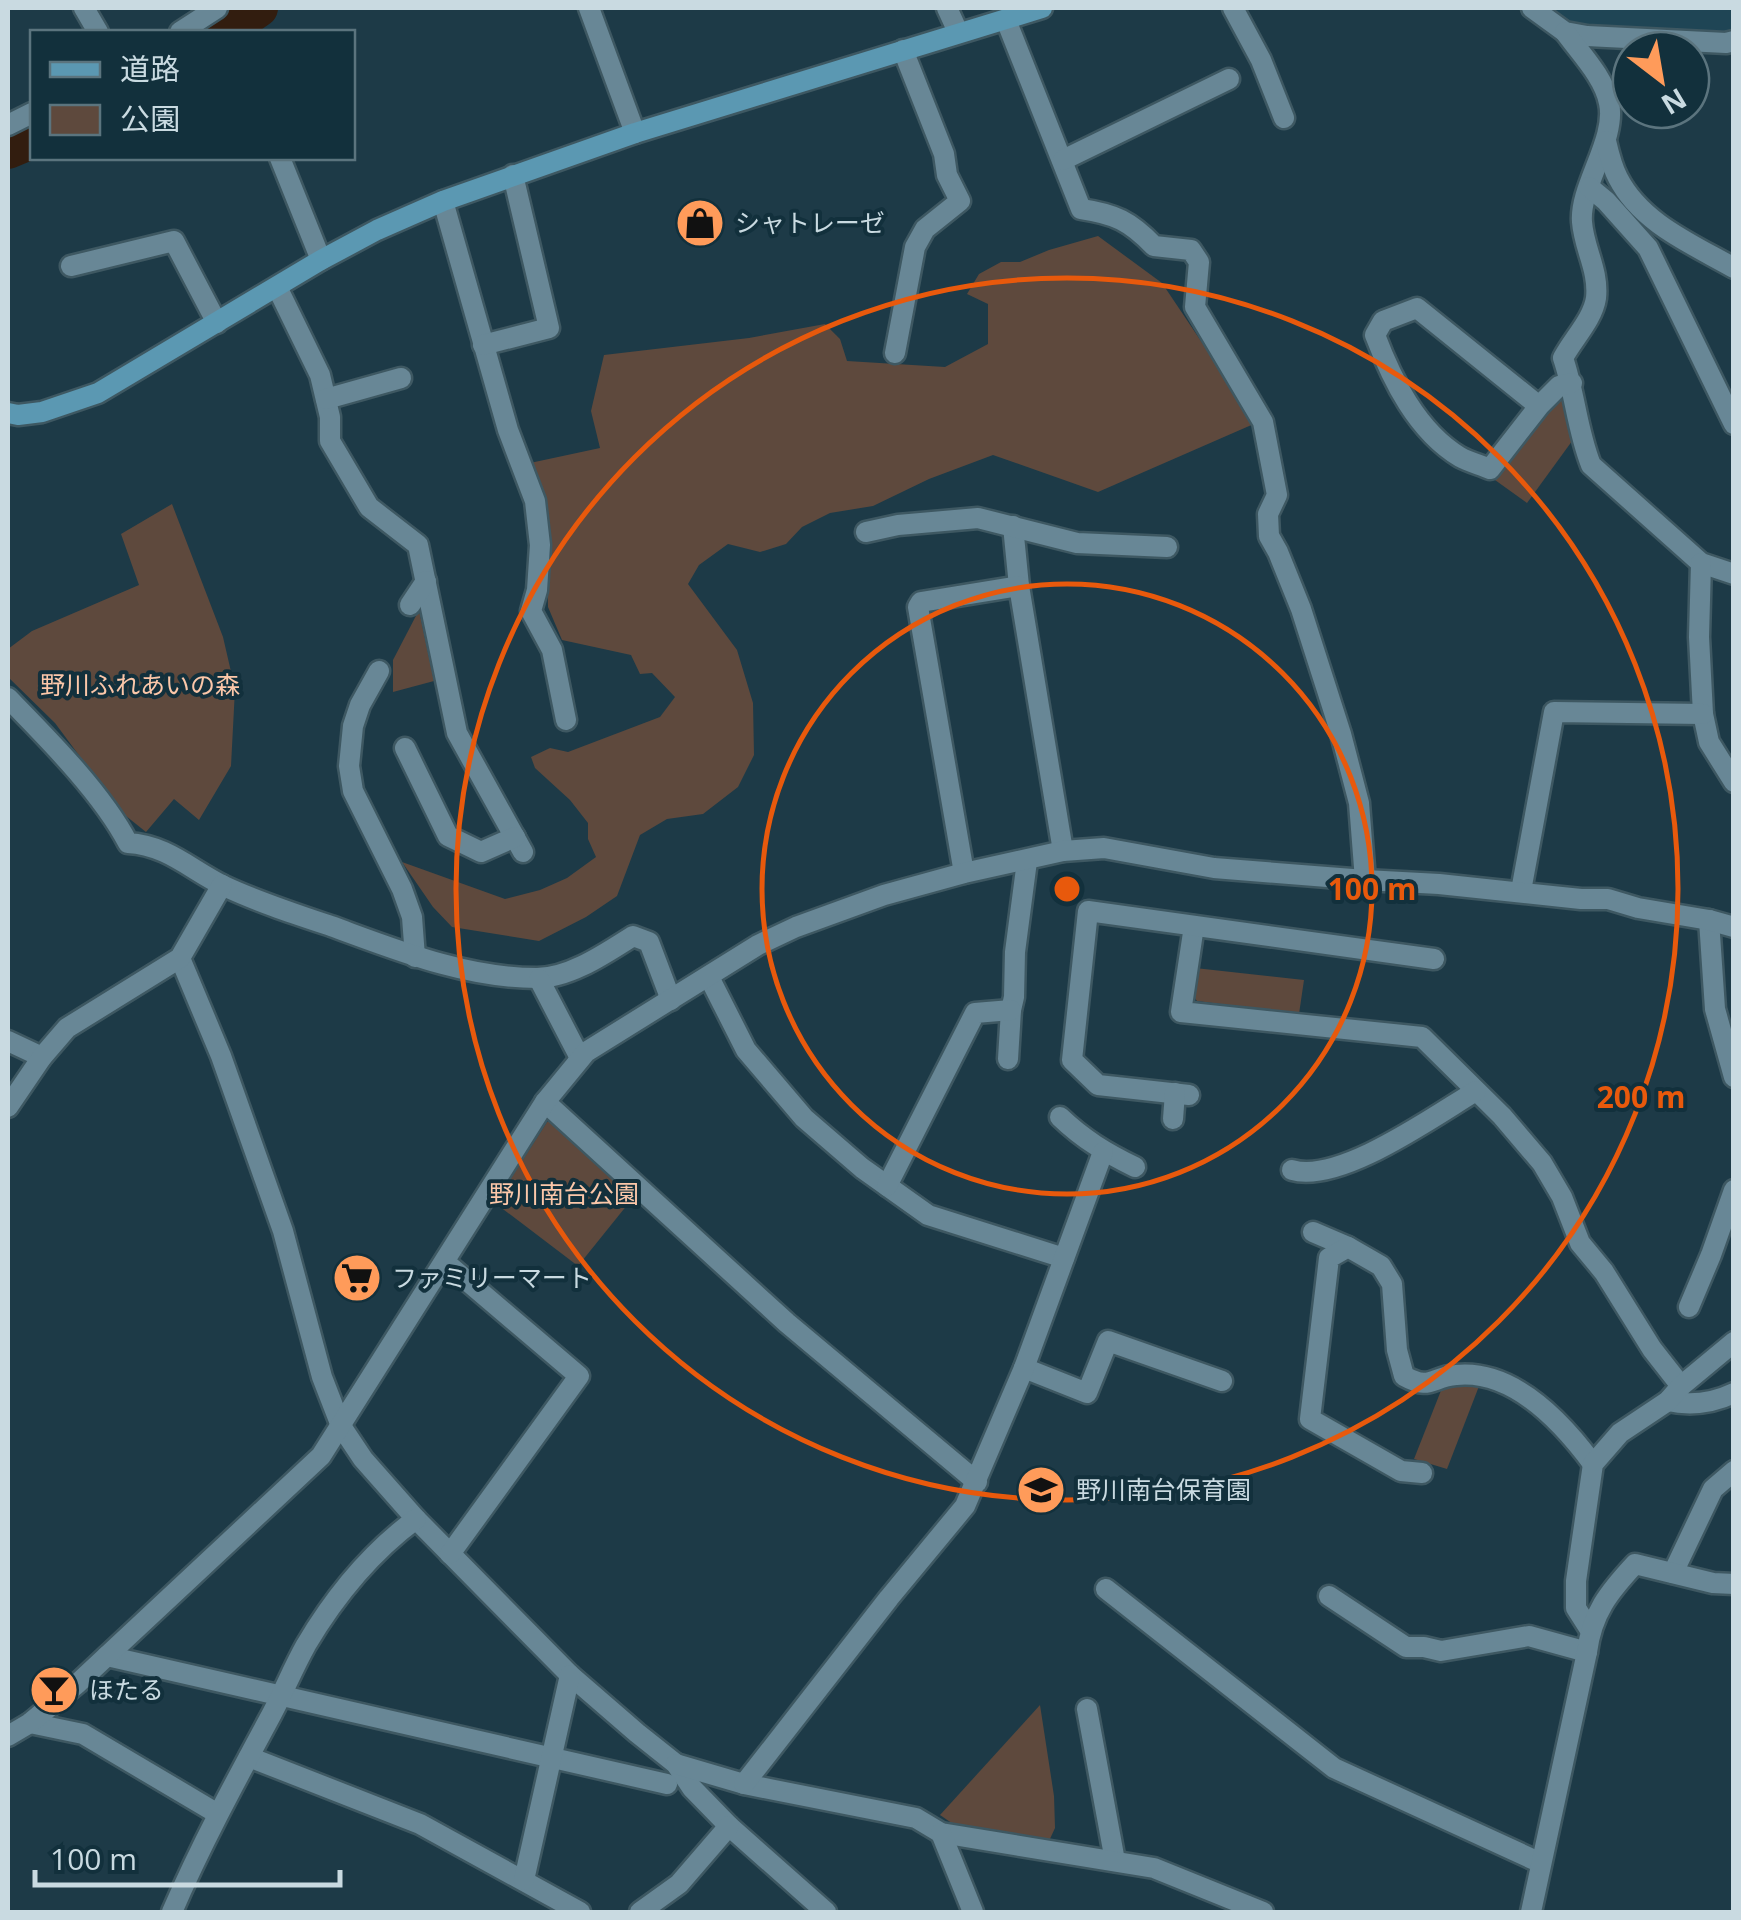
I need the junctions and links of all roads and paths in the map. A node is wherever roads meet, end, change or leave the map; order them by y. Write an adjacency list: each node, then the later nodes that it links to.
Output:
1 (84, 8): 9 (street)
2 (217, 8): 10 (street)
3 (590, 8): 19 (street)
4 (947, 8): 11 (street)
5 (1042, 8): 8 (street)
6 (1232, 8): 17 (street)
7 (1532, 8): 12 (street)
8 (1006, 20): 11 (street); 22 (street)
9 (97, 30)
10 (183, 30)
11 (958, 32): 14 (street)
12 (1564, 32): 13 (street); 20 (street)
13 (1734, 41)
14 (902, 50): 19 (street); 32 (street)
15 (1229, 79): 22 (street)
16 (30, 113): 18 (street)
17 (1284, 118)
18 (8, 125)
19 (635, 133): 23 (street)
20 (1606, 141): 24 (street); 28 (street)
21 (281, 160): 26 (street)
22 (1063, 160): 56 (street)
23 (513, 175): 25 (street); 31 (street)
24 (1589, 186): 34 (street); 38 (street)
25 (443, 200): 26 (street); 31 (street)
26 (321, 260): 29 (street)
27 (71, 266): 30 (street)
28 (1734, 268)
29 (278, 287): 30 (street); 35 (street)
30 (217, 323): 37 (street)
31 (483, 344): 50 (street)
32 (895, 353)
33 (401, 378): 35 (street)
34 (1572, 383): 36 (street); 42 (street)
35 (326, 399): 44 (street)
36 (1539, 406): 36 (street)
37 (8, 412)
38 (1734, 424)
39 (1012, 526): 40 (street); 41 (street); 45 (street)
40 (866, 532)
41 (1167, 547)
42 (1701, 563): 43 (street); 49 (street)
43 (1734, 574)
44 (426, 581): 46 (street); 51 (street)
45 (1019, 586): 53 (street); 55 (street)
46 (410, 605)
47 (379, 671): 62 (street)
48 (8, 698): 57 (street)
49 (1704, 714): 52 (street); 58 (street)
50 (566, 720)
51 (405, 748)
52 (1734, 782)
53 (1063, 851): 54 (street); 56 (street)
54 (1027, 861): 55 (street); 68 (street)
55 (964, 872): 65 (street)
56 (1365, 880): 58 (street)
57 (222, 885): 62 (street); 63 (street)
58 (1520, 891): 59 (street)
59 (1709, 920): 61 (street); 73 (street)
60 (1194, 926): 64 (street); 74 (street); 78 (street)
61 (1734, 927)
62 (415, 956): 66 (street)
63 (180, 958): 70 (street); 94 (street)
64 (1434, 959)
65 (709, 977): 67 (street); 82 (street)
66 (539, 979): 67 (street); 71 (street)
67 (671, 1000): 71 (street)
68 (1011, 1010): 72 (street); 82 (street)
69 (8, 1041): 70 (street)
70 (42, 1057): 76 (street)
71 (580, 1058): 75 (street)
72 (1008, 1059)
73 (1734, 1078)
74 (1476, 1092): 81 (street); 93 (street)
75 (546, 1102): 87 (street); 98 (street)
76 (8, 1107)
77 (1060, 1117): 79 (street)
78 (1173, 1119)
79 (1102, 1152): 80 (street); 86 (street)
80 (1135, 1166)
81 (1292, 1170)
82 (887, 1186): 86 (street)
83 (1734, 1190): 88 (street)
84 (1313, 1232): 85 (street)
85 (1348, 1247): 95 (street); 97 (street)
86 (1064, 1258): 90 (street)
87 (445, 1262): 94 (street); 100 (street)
88 (1689, 1307)
89 (1734, 1342): 93 (street)
90 (1024, 1368): 91 (street); 98 (street)
91 (1222, 1382)
92 (1734, 1393): 93 (street)
93 (1675, 1394): 95 (street)
94 (341, 1426): 99 (street); 107 (street)
95 (1593, 1464): 105 (street)
96 (1734, 1471): 101 (street)
97 (1422, 1474)
98 (977, 1482): 117 (street)
99 (416, 1519): 100 (street); 109 (street)
100 (450, 1554): 108 (street)
101 (1674, 1573): 102 (street); 105 (street)
102 (1734, 1584)
103 (1106, 1589): 122 (street)
104 (1329, 1596): 106 (street)
105 (1590, 1630): 106 (street)
106 (1587, 1652): 122 (street)
107 (107, 1656): 109 (street); 111 (street)
108 (570, 1675): 114 (street); 115 (street)
109 (282, 1696): 113 (street); 114 (street)
110 (1088, 1709): 121 (street)
111 (30, 1723): 112 (street); 118 (street)
112 (8, 1736)
113 (249, 1756): 118 (street); 123 (street)
114 (552, 1758): 116 (street); 123 (street)
115 (676, 1764): 117 (street); 119 (street)
116 (667, 1784)
117 (744, 1784): 120 (street)
118 (218, 1814): 124 (street)
119 (729, 1826): 126 (street); 127 (street)
120 (940, 1833): 121 (street); 128 (street)
121 (1114, 1861): 129 (street)
122 (1541, 1863): 130 (street)
123 (524, 1880): 125 (street)
124 (172, 1912)
125 (580, 1912)
126 (640, 1912)
127 (826, 1912)
128 (973, 1912)
129 (1263, 1912)
130 (1530, 1912)

